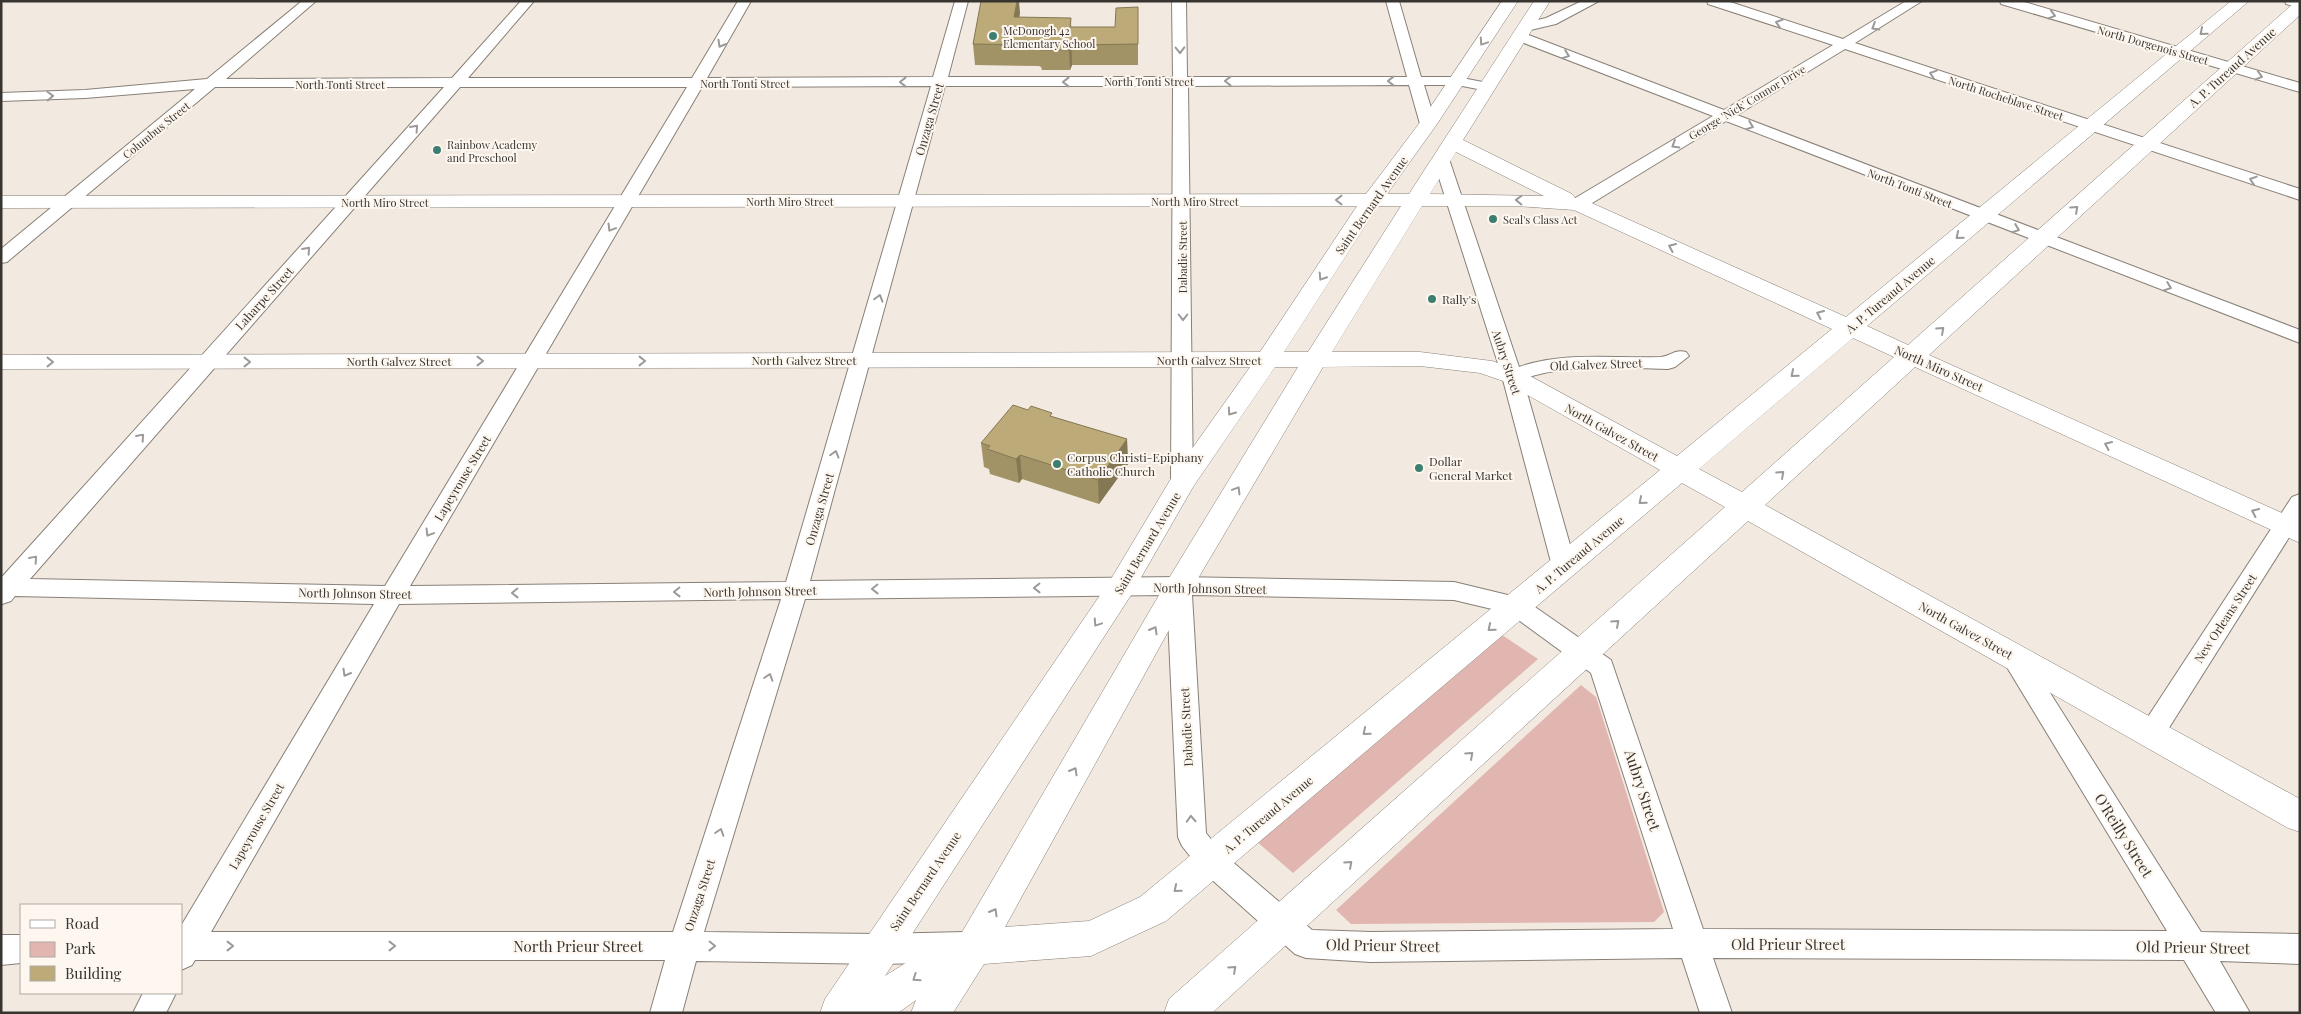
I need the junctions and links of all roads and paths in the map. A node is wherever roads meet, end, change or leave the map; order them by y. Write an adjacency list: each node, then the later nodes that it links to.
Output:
1 (310, 1): 24 (street, Columbus Street)
2 (528, 1): 26 (street, Laharpe Street)
3 (745, 1): 25 (street, Lapeyrouse Street, one-way to 25)
4 (962, 1): 22 (street, Onzaga Street)
5 (1179, 1): 20 (street, Dabadie Street, one-way to 20)
6 (1392, 1): 21 (street)
7 (1510, 1): 23 (street, Saint Bernard Avenue, one-way to 23)
8 (1542, 1): 16 (street)
9 (1593, 1): 16 (street)
10 (1713, 1): 17 (street, North Rocheblave Street, one-way to 10)
11 (1916, 1): 17 (street, George 'Nick' Connor Drive, one-way to 17)
12 (2006, 1): 18 (street, North Dorgenois Street, one-way to 18)
13 (2241, 1): 18 (street, A. P. Tureaud Avenue, one-way to 18)
14 (2291, 1): 15 (street)
15 (2300, 5): 19 (street, A. P. Tureaud Avenue)
16 (1523, 32): 27 (street); 30 (street, North Tonti Street, one-way to 30)
17 (1845, 45): 30 (street, George 'Nick' Connor Drive); 32 (street, North Rocheblave Street, one-way to 17)
18 (2179, 53): 19 (street, North Dorgenois Street); 32 (street, A. P. Tureaud Avenue)
19 (2231, 68): 28 (street, North Dorgenois Street, one-way to 28); 33 (street, A. P. Tureaud Avenue)
20 (1181, 81): 21 (street, North Tonti Street, one-way to 20); 22 (street, North Tonti Street, one-way to 22); 36 (street, Dabadie Street)
21 (1417, 81): 23 (street, North Tonti Street); 31 (street)
22 (939, 82): 25 (street, North Tonti Street, one-way to 25); 41 (street, Onzaga Street)
23 (1457, 82): 27 (street, North Tonti Street); 31 (street, Saint Bernard Avenue)
24 (212, 83): 26 (street, North Tonti Street); 29 (street, North Tonti Street, one-way to 24); 43 (street, Columbus Street)
25 (698, 83): 26 (street, North Tonti Street); 40 (street, Lapeyrouse Street)
26 (454, 84): 44 (street, Laharpe Street, one-way to 26)
27 (1488, 87): 34 (street)
28 (2300, 88)
29 (1, 96)
30 (1724, 116): 45 (street, George 'Nick' Connor Drive, one-way to 45); 46 (street, North Tonti Street, one-way to 46)
31 (1428, 124): 37 (street, Saint Bernard Avenue)
32 (2091, 126): 33 (street, North Rocheblave Street); 46 (street, A. P. Tureaud Avenue)
33 (2146, 145): 35 (street, North Rocheblave Street, one-way to 33); 47 (street, A. P. Tureaud Avenue, one-way to 33)
34 (1447, 151): 38 (street); 39 (street, Aubry Street); 45 (street, North Miro Street)
35 (2300, 196)
36 (1182, 200): 37 (street, North Miro Street, one-way to 36); 41 (street, North Miro Street); 54 (street, Dabadie Street, one-way to 54)
37 (1372, 200): 38 (street, North Miro Street); 55 (street, Saint Bernard Avenue, one-way to 55)
38 (1415, 200): 39 (street, North Miro Street); 56 (street)
39 (1453, 200): 45 (street, North Miro Street, one-way to 39); 60 (street, Aubry Street)
40 (627, 201): 41 (street, North Miro Street); 44 (street, North Miro Street); 57 (street, Lapeyrouse Street, one-way to 57)
41 (906, 201): 53 (street, Onzaga Street, one-way to 41)
42 (1, 202): 43 (street, North Miro Street)
43 (67, 202): 44 (street, North Miro Street); 48 (street, Columbus Street)
44 (350, 202): 59 (street, Laharpe Street, one-way to 44)
45 (1578, 204): 49 (street, North Miro Street, one-way to 45)
46 (1983, 216): 47 (street, North Tonti Street, one-way to 47); 49 (street, A. P. Tureaud Avenue, one-way to 49)
47 (2042, 238): 50 (street, North Tonti Street, one-way to 50); 52 (street, A. P. Tureaud Avenue, one-way to 47)
48 (1, 258)
49 (1850, 328): 52 (street, North Miro Street); 61 (street, A. P. Tureaud Avenue, one-way to 61)
50 (2300, 337)
51 (1679, 356): 60 (street, Old Galvez Street)
52 (1912, 356): 64 (street, A. P. Tureaud Avenue, one-way to 52); 65 (street, North Miro Street, one-way to 52)
53 (862, 360): 54 (street, North Galvez Street); 57 (street, North Galvez Street, one-way to 53); 70 (street, Onzaga Street, one-way to 53)
54 (1183, 360): 55 (street, North Galvez Street); 62 (street, Dabadie Street)
55 (1267, 360): 56 (street, North Galvez Street); 62 (street, Saint Bernard Avenue, one-way to 62)
56 (1314, 360): 60 (street, North Galvez Street); 67 (street, one-way to 56)
57 (532, 361): 59 (street, North Galvez Street, one-way to 57); 71 (street, Lapeyrouse Street, one-way to 71)
58 (1, 362): 59 (street, North Galvez Street, one-way to 59)
59 (207, 362): 69 (street, Laharpe Street, one-way to 59)
60 (1512, 376): 61 (street, North Galvez Street); 66 (street, Aubry Street)
61 (1680, 470): 64 (street, North Galvez Street); 66 (street, A. P. Tureaud Avenue, one-way to 66)
62 (1182, 483): 68 (street, Saint Bernard Avenue)
63 (2300, 502): 65 (street, New Orleans Street)
64 (1745, 506): 73 (street, A. P. Tureaud Avenue, one-way to 64); 74 (street, North Galvez Street)
65 (2292, 529): 75 (street, New Orleans Street)
66 (1564, 566): 72 (street, A. P. Tureaud Avenue)
67 (1179, 586): 68 (street, North Johnson Street); 72 (street, North Johnson Street); 77 (street, Dabadie Street, one-way to 67); 82 (street, one-way to 67)
68 (1121, 587): 70 (street, North Johnson Street, one-way to 70); 84 (street, Saint Bernard Avenue, one-way to 84)
69 (4, 590): 71 (street, North Johnson Street)
70 (796, 590): 71 (street, North Johnson Street, one-way to 71); 80 (street, Onzaga Street, one-way to 70)
71 (392, 595): 83 (street, Lapeyrouse Street, one-way to 83)
72 (1516, 606): 73 (street, Aubry Street); 77 (street, A. P. Tureaud Avenue, one-way to 77)
73 (1583, 653): 78 (street, A. P. Tureaud Avenue, one-way to 73); 79 (street, Aubry Street)
74 (2014, 657): 75 (street, North Galvez Street); 81 (street, O'Reilly Street)
75 (2151, 734): 76 (street, North Galvez Street)
76 (2300, 817)
77 (1211, 861): 78 (street, Dabadie Street); 82 (street, A. P. Tureaud Avenue, one-way to 82)
78 (1283, 924): 79 (street, Old Prieur Street); 89 (street, A. P. Tureaud Avenue, one-way to 78)
79 (1694, 943): 81 (street, Old Prieur Street); 95 (street, Aubry Street)
80 (684, 946): 83 (street, North Prieur Street, one-way to 80); 84 (street, North Prieur Street, one-way to 84); 91 (street, Onzaga Street)
81 (2192, 946): 85 (street, Old Prieur Street); 96 (street, O'Reilly Street)
82 (974, 947): 84 (street, North Prieur Street); 93 (street, A. P. Tureaud Avenue, one-way to 93); 94 (street)
83 (183, 949)
84 (880, 949): 92 (street, Saint Bernard Avenue)
85 (2300, 949)
86 (1, 950): 87 (street)
87 (20, 950)
88 (159, 994): 90 (street)
89 (1200, 1008)
90 (149, 1013)
91 (666, 1013)
92 (839, 1013)
93 (872, 1013)
94 (930, 1013)
95 (1716, 1013)
96 (2234, 1013)

